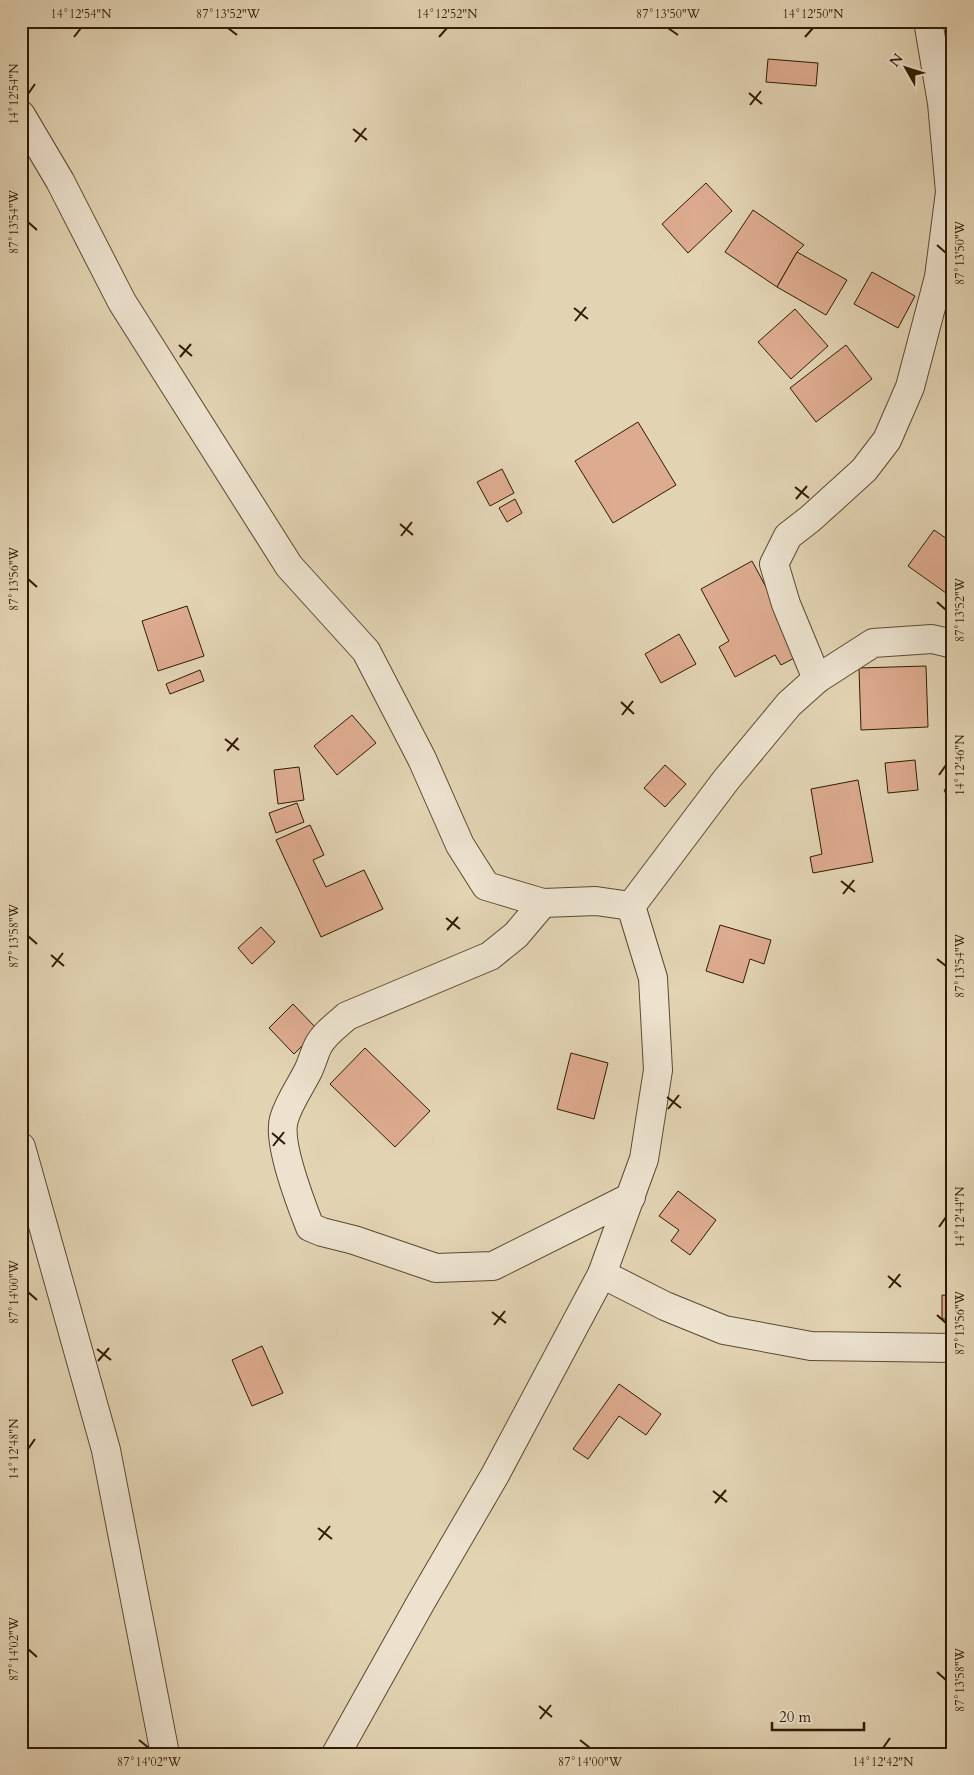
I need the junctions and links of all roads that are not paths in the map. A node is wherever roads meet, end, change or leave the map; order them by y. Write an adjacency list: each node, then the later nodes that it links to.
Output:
1 (928, 21): 4 (street)
2 (21, 116): 5 (street)
3 (953, 644): 4 (street)
4 (817, 678): 6 (street)
5 (543, 903): 6 (street); 8 (street)
6 (631, 906): 8 (street)
7 (21, 1147): 11 (street)
8 (630, 1197): 9 (street)
9 (602, 1274): 10 (street); 12 (street)
10 (953, 1348)
11 (165, 1754)
12 (336, 1754)

